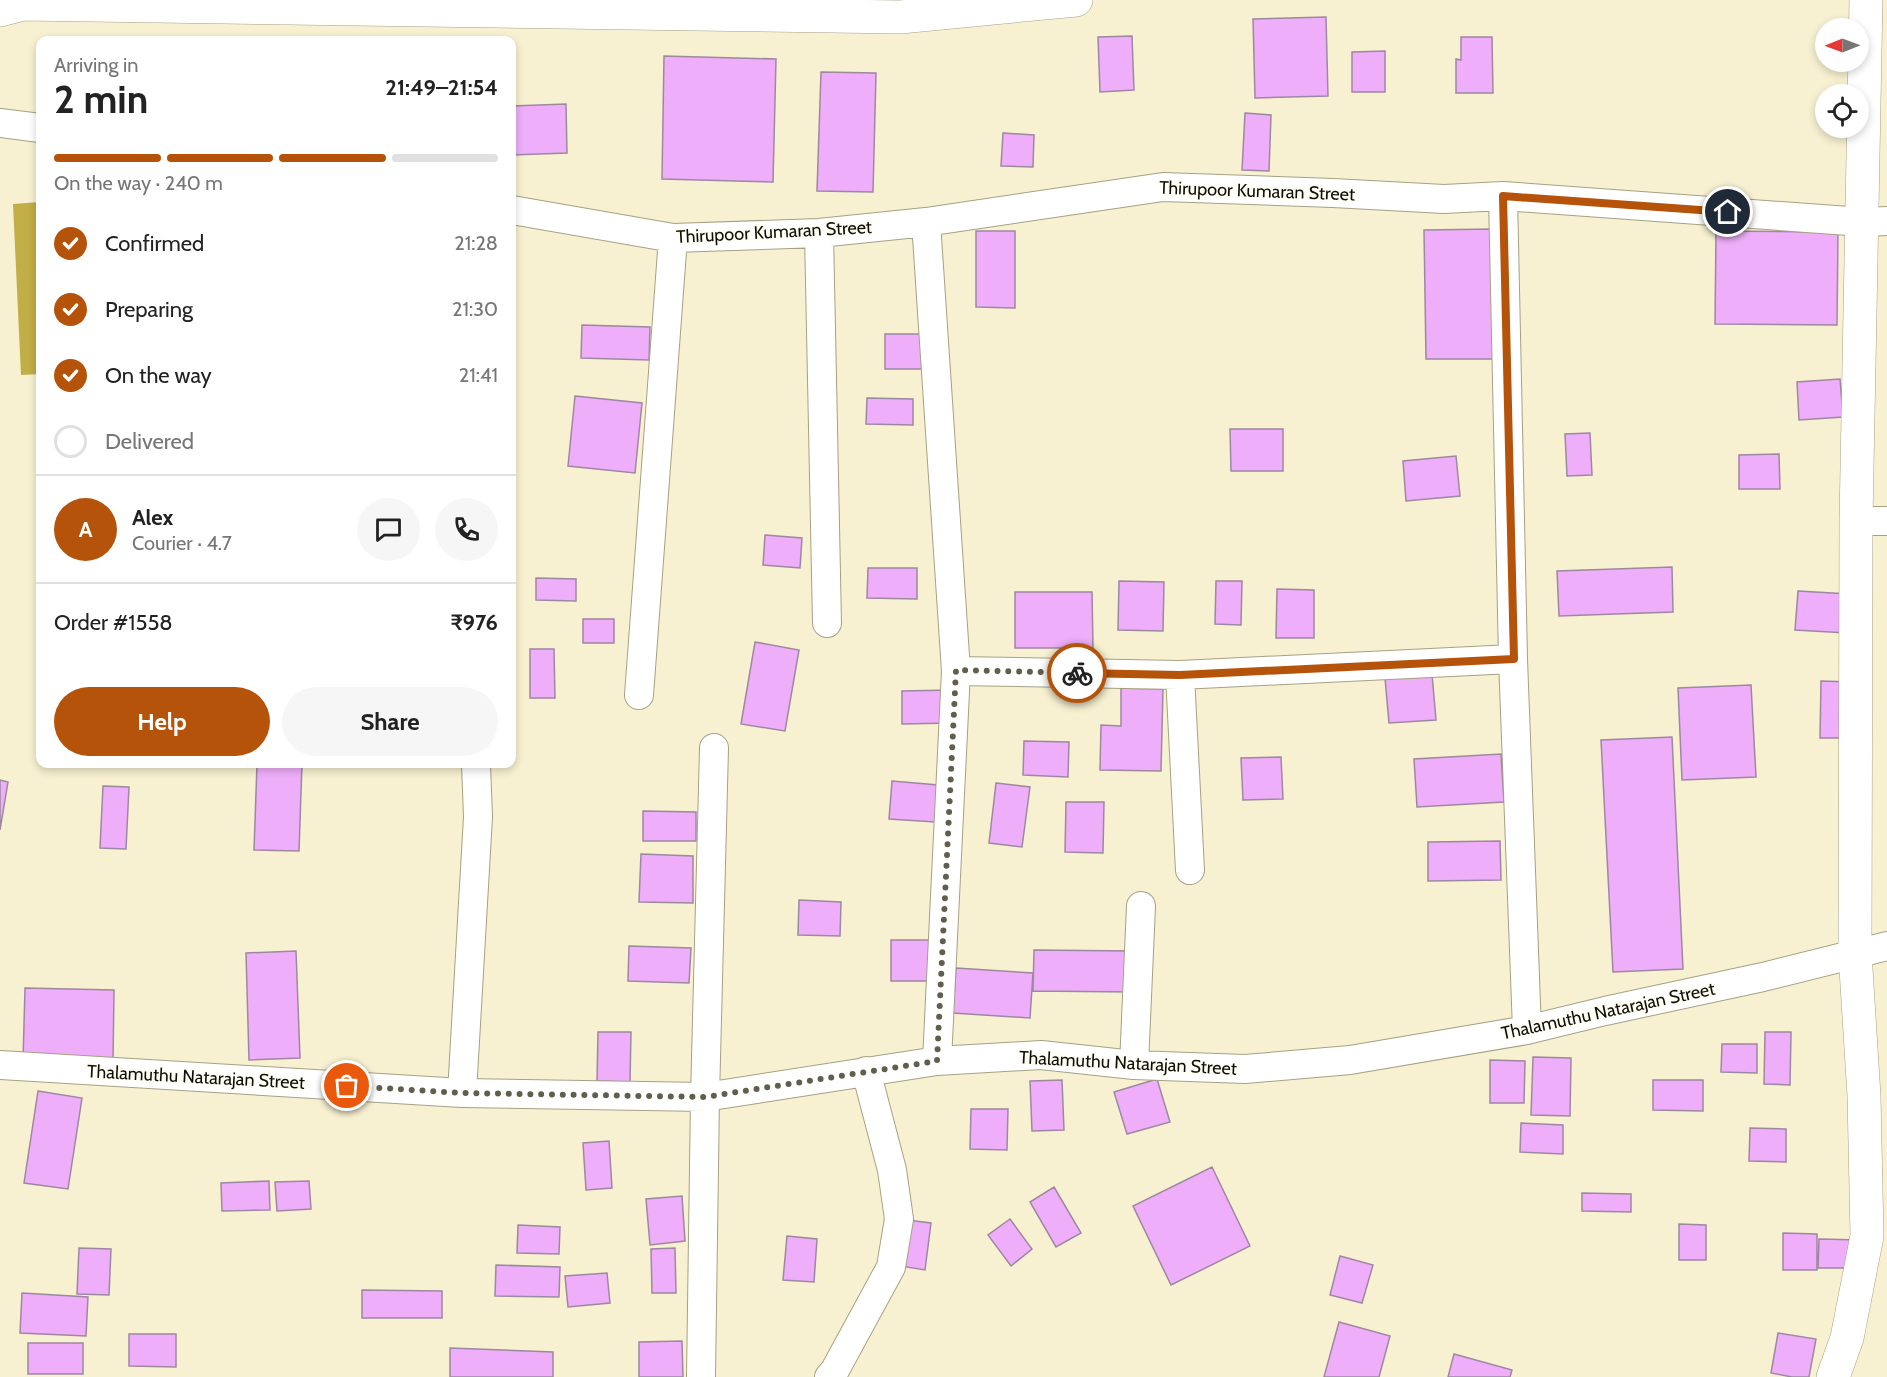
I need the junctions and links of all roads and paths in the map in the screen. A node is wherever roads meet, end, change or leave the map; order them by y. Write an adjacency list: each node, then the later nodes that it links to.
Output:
1 (1076, 0): 3 (street)
2 (1866, 0): 9 (street)
3 (836, 8): 4 (street)
4 (0, 10)
5 (0, 123): 6 (street)
6 (36, 128)
7 (1503, 196): 9 (street, Thirupoor Kumaran Street); 10 (street, Thirupoor Kumaran Street); 15 (street)
8 (516, 211): 12 (street, Thirupoor Kumaran Street)
9 (1875, 221): 13 (street)
10 (926, 222): 11 (street, Thirupoor Kumaran Street); 16 (street)
11 (819, 232): 12 (street, Thirupoor Kumaran Street); 14 (street)
12 (673, 238): 18 (street)
13 (1872, 521): 24 (street)
14 (827, 623)
15 (1514, 659): 17 (street); 25 (street)
16 (956, 670): 17 (street); 26 (street)
17 (1180, 675): 21 (street)
18 (639, 695)
19 (714, 748): 31 (street)
20 (476, 768): 30 (street)
21 (1190, 870)
22 (1141, 906): 28 (street)
23 (1887, 946): 24 (street, Thalamuthu Natarajan Street)
24 (1855, 953): 25 (street, Thalamuthu Natarajan Street); 34 (street)
25 (1527, 1030): 28 (street, Thalamuthu Natarajan Street)
26 (937, 1061): 28 (street, Thalamuthu Natarajan Street); 29 (street, Thalamuthu Natarajan Street)
27 (0, 1065): 30 (street, Thalamuthu Natarajan Street)
28 (1134, 1065)
29 (866, 1071): 31 (street, Thalamuthu Natarajan Street); 32 (street)
30 (462, 1093): 31 (street, Thalamuthu Natarajan Street)
31 (705, 1097): 33 (street)
32 (834, 1375)
33 (701, 1377)
34 (1833, 1377)

